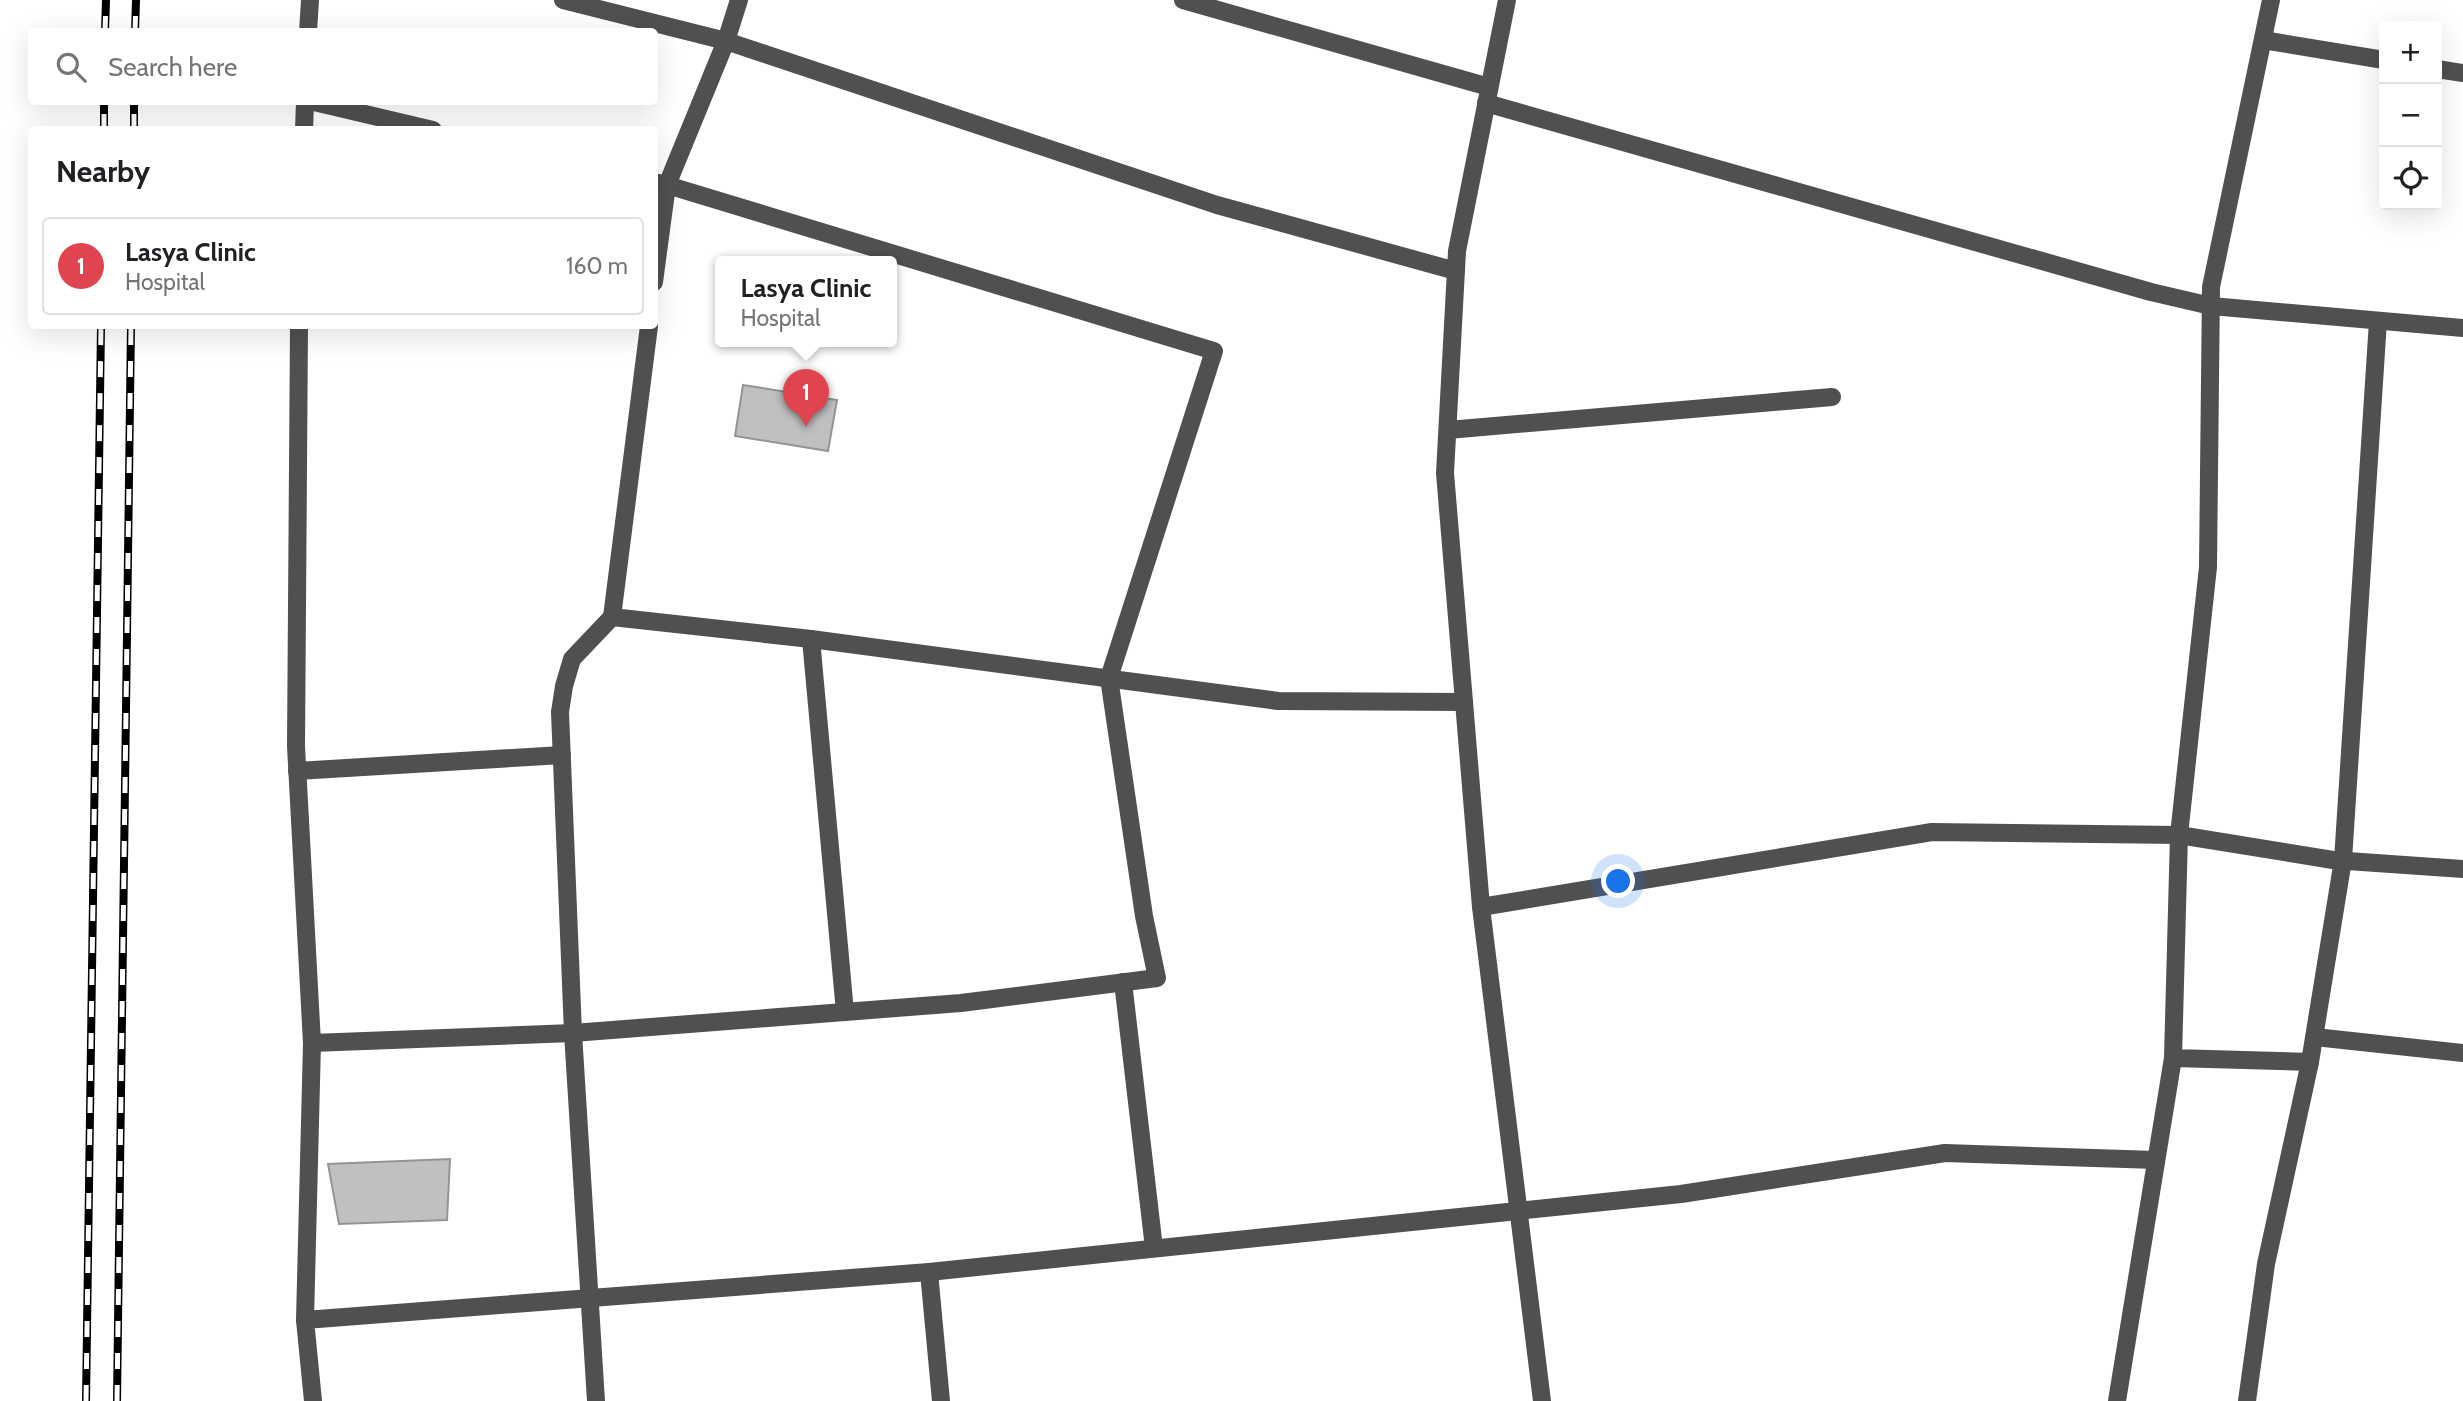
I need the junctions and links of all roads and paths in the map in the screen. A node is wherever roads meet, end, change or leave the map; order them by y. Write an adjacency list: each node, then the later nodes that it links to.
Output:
1 (310, 0): 7 (street)
2 (563, 0): 9 (street)
3 (739, 0): 9 (street)
4 (1183, 0): 13 (street)
5 (1507, 0): 13 (street)
6 (2272, 0): 8 (street)
7 (308, 28)
8 (2263, 40): 10 (street); 21 (street)
9 (726, 41): 18 (street); 20 (street)
10 (2379, 59)
11 (2442, 70): 12 (street)
12 (2463, 73)
13 (1487, 95): 20 (street); 21 (street)
14 (305, 105): 16 (street)
15 (327, 105): 17 (street)
16 (304, 126)
17 (416, 126)
18 (661, 183): 19 (street); 30 (street)
19 (658, 225)
20 (1456, 271): 27 (street)
21 (2211, 306): 22 (street); 34 (street)
22 (2378, 321): 23 (street); 35 (street)
23 (2463, 328)
24 (299, 329): 33 (street)
25 (649, 329): 28 (street)
26 (1832, 397): 27 (street)
27 (1448, 430): 31 (street)
28 (612, 617): 29 (street); 32 (street)
29 (811, 639): 30 (street); 39 (street)
30 (1109, 678): 31 (street); 38 (street)
31 (1464, 702): 37 (street)
32 (562, 755): 33 (street); 40 (street)
33 (297, 771): 42 (street)
34 (2179, 835): 35 (street); 37 (street); 44 (street)
35 (2343, 860): 36 (street); 41 (street)
36 (2463, 869)
37 (1481, 907): 47 (street)
38 (1123, 982): 39 (street); 48 (street)
39 (845, 1012): 40 (street)
40 (573, 1033): 42 (street); 50 (street)
41 (2315, 1037): 43 (street); 45 (street)
42 (312, 1044): 51 (street)
43 (2463, 1053)
44 (2173, 1058): 45 (street); 46 (street)
45 (2310, 1062): 57 (street)
46 (2156, 1160): 47 (street); 56 (street)
47 (1520, 1212): 48 (street); 55 (street)
48 (1154, 1248): 49 (street)
49 (929, 1272): 50 (street); 54 (street)
50 (588, 1298): 51 (street); 53 (street)
51 (305, 1320): 52 (street)
52 (313, 1401)
53 (596, 1401)
54 (941, 1401)
55 (1542, 1401)
56 (2117, 1401)
57 (2247, 1401)

